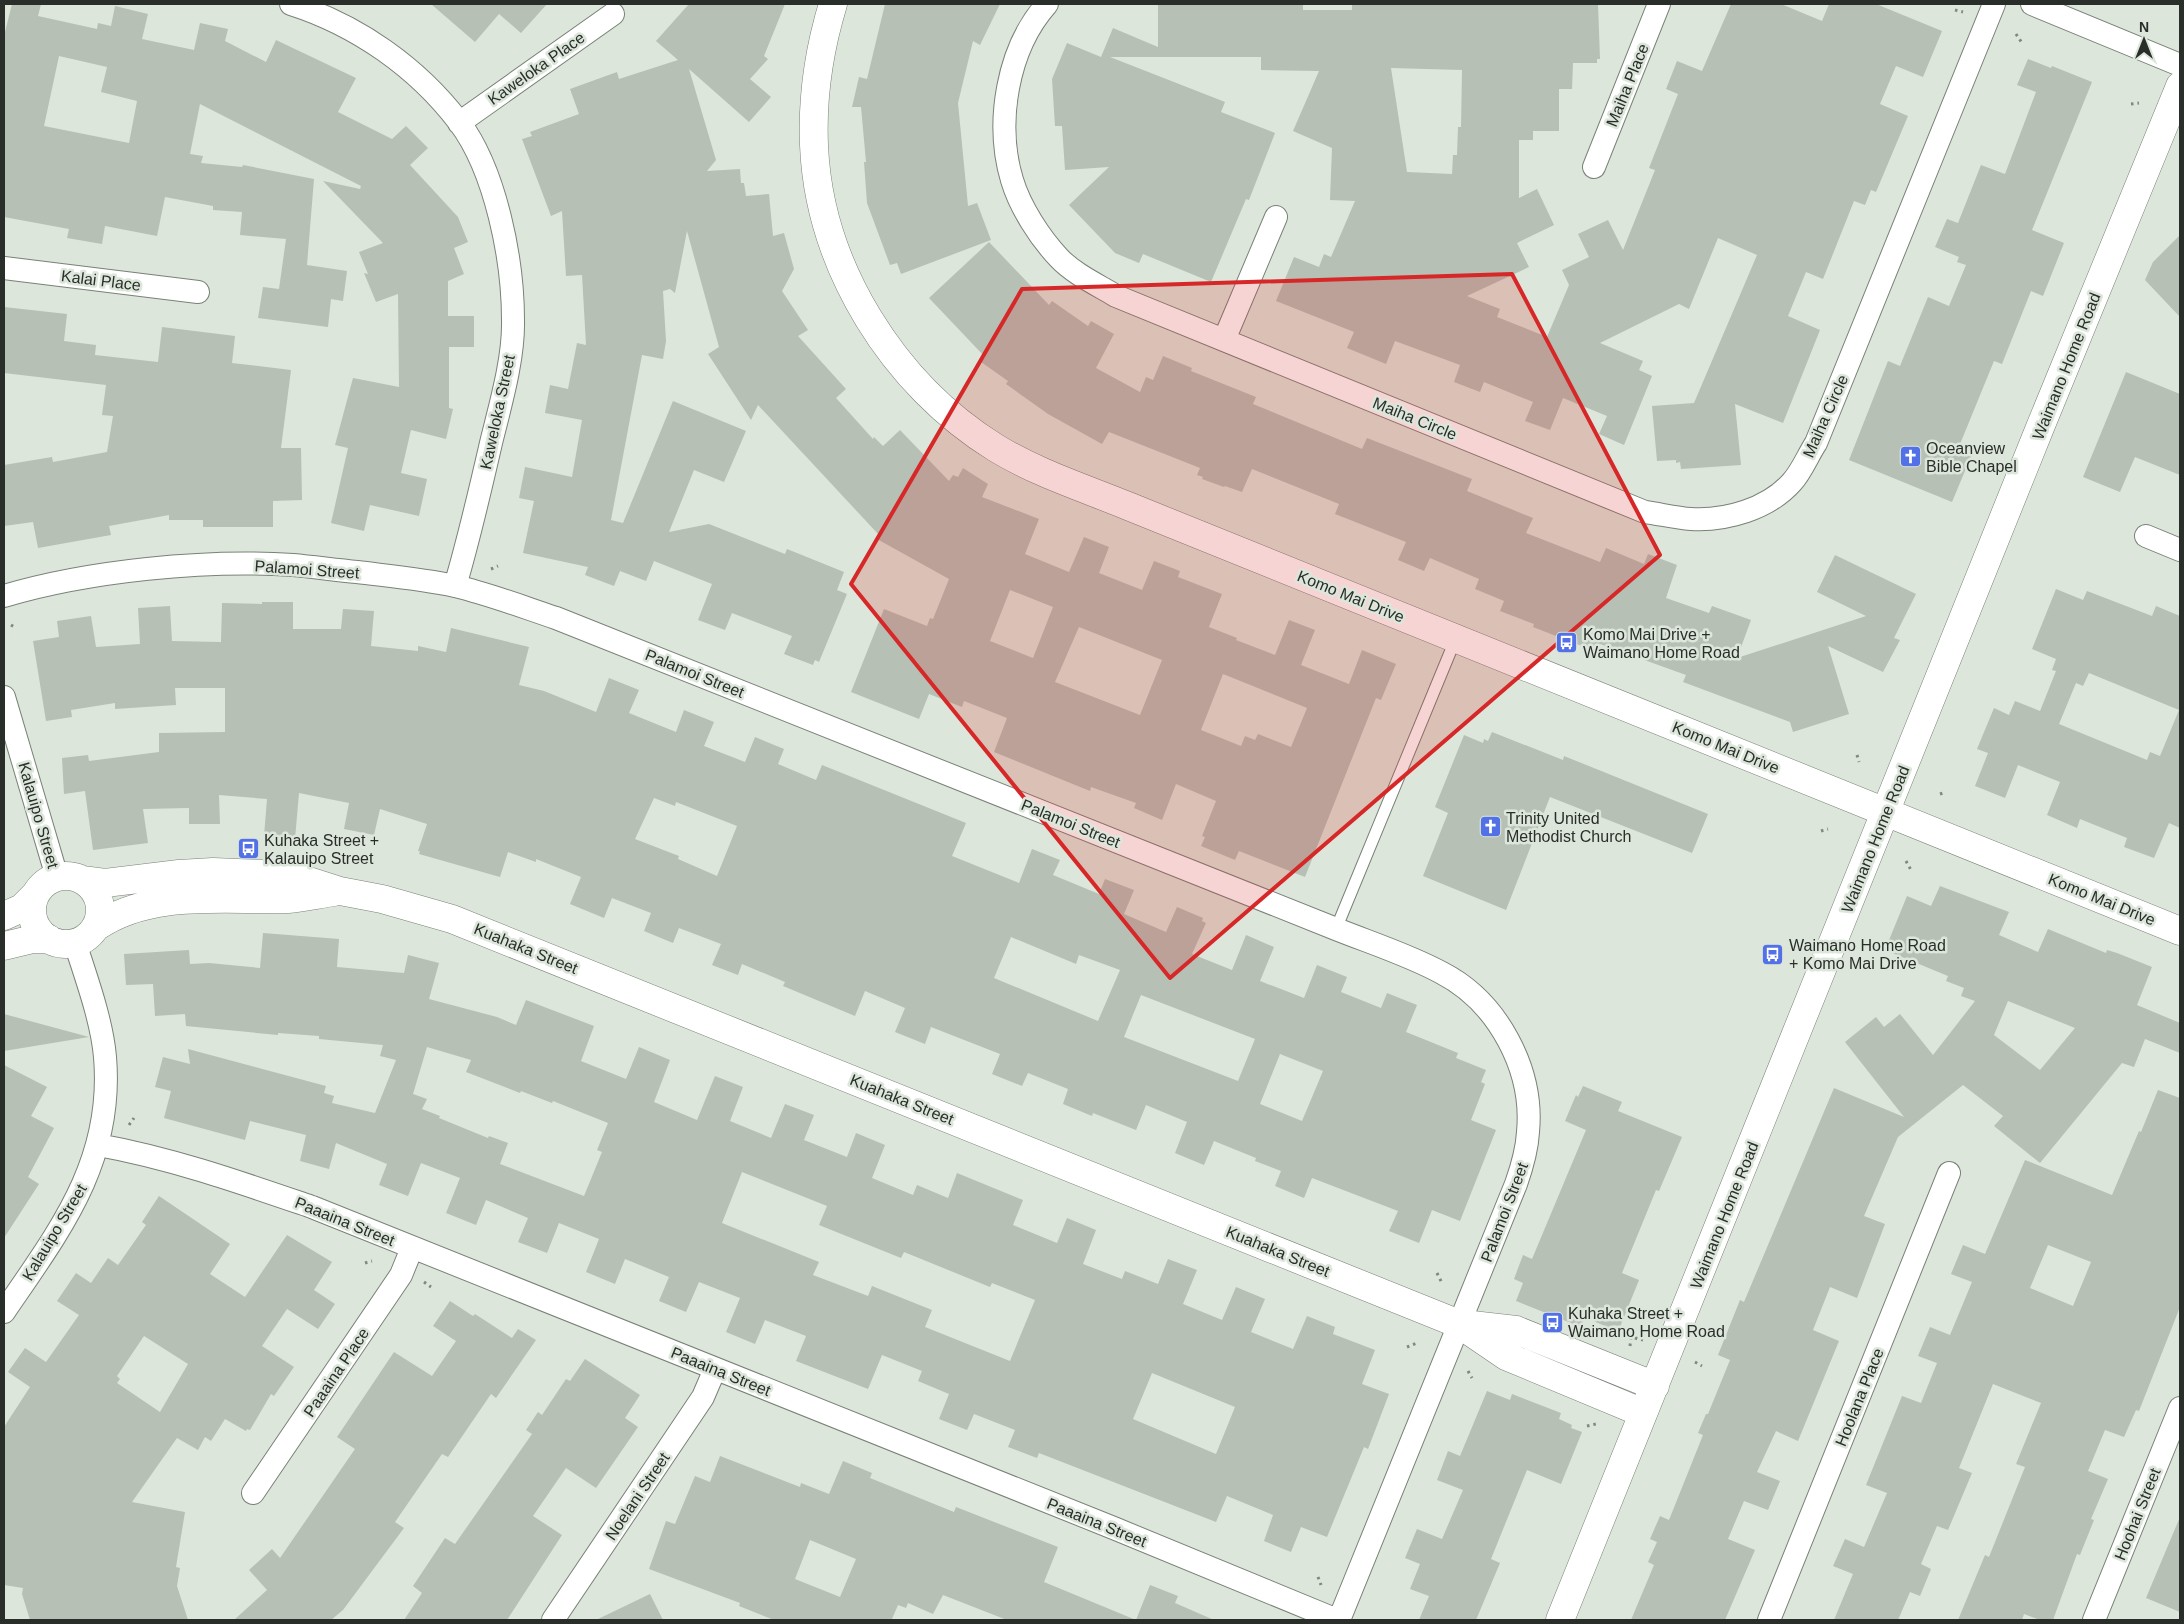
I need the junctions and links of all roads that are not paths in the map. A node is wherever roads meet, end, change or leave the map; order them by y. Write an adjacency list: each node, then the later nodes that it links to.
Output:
1 (291, 4): 10 (street, Kaweloka Street)
2 (833, 4): 20 (street, Komo Mai Drive)
3 (1048, 4): 15 (street, Maiha Circle)
4 (1659, 4): 11 (street, Maiha Place)
5 (1994, 4): 15 (street, Maiha Circle)
6 (2032, 4): 8 (street)
7 (613, 14): 10 (street, Kaweloka Place)
8 (2180, 64)
9 (2180, 86): 22 (street, Waimano Home Road)
10 (459, 123): 18 (street, Kaweloka Street)
11 (1594, 167)
12 (1276, 218): 15 (street)
13 (4, 268): 14 (street, Kalai Place)
14 (198, 292)
15 (1224, 340)
16 (2146, 536): 17 (street)
17 (2180, 550)
18 (455, 586): 19 (street, Palamoi Street); 27 (street, Palamoi Street)
19 (4, 596)
20 (1456, 638): 22 (street, Komo Mai Drive); 27 (lane)
21 (4, 697): 23 (street, Kalauipo Street)
22 (1886, 812): 28 (street, Komo Mai Drive); 37 (street, Waimano Home Road)
23 (69, 878): 24 (street, Kuahaka Street); 25 (street); 29 (street)
24 (340, 891): 29 (street, Kuahaka Street); 35 (street, Kuahaka Street)
25 (36, 894): 26 (street); 29 (street)
26 (4, 916)
27 (1336, 929): 35 (street, Palamoi Street)
28 (2180, 931)
29 (73, 936): 30 (street, Kuahaka Street); 31 (street, Kalauipo Street)
30 (4, 946)
31 (98, 1145): 33 (street, Paaaina Street); 34 (street, Kalauipo Street)
32 (1949, 1174): 44 (street, Hoolana Place)
33 (412, 1248): 36 (street, Paaaina Street); 40 (street, Paaaina Place)
34 (4, 1312)
35 (1459, 1324): 37 (street, Kuahaka Street); 39 (street, Kuahaka Street); 42 (street, Palamoi Street)
36 (715, 1369): 41 (street, Noelani Street); 42 (street, Paaaina Street)
37 (1655, 1386): 39 (street, Waimano Home Road)
38 (2180, 1408): 45 (street, Hoohai Street)
39 (1643, 1412): 43 (street, Waimano Home Road)
40 (254, 1493)
41 (553, 1620)
42 (1338, 1620)
43 (1560, 1620)
44 (1769, 1620)
45 (2094, 1620)

